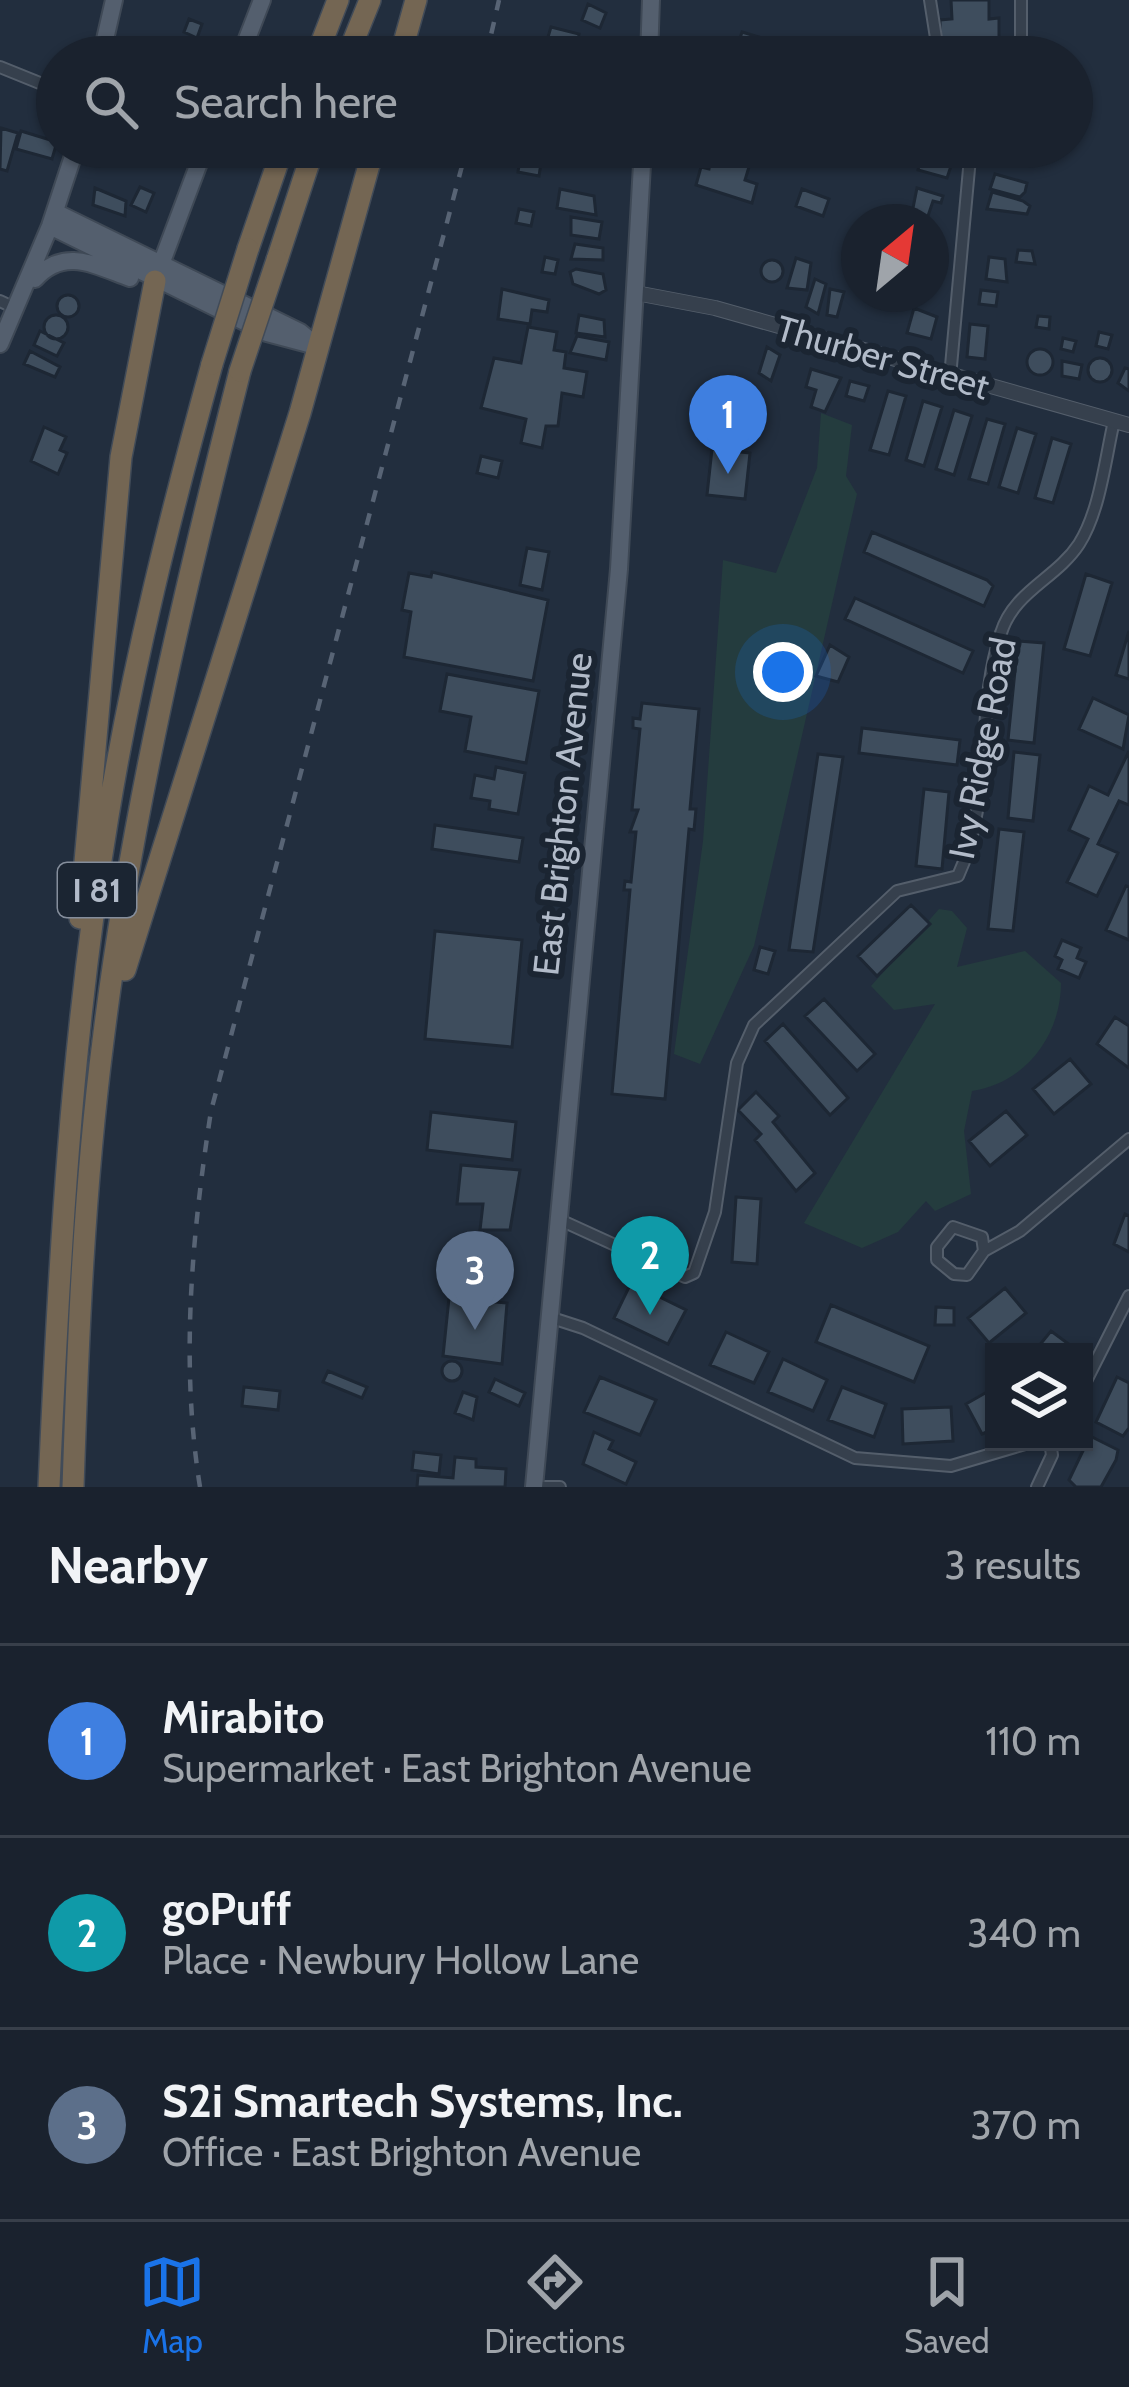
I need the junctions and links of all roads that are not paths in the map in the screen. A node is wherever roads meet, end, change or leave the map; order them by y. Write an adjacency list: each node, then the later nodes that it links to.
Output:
1 (113, 0): 9 (main road)
2 (262, 0): 10 (main road)
3 (338, 0): 11 (highway)
4 (370, 0): 12 (highway)
5 (416, 0): 13 (highway)
6 (652, 0): 14 (main road)
7 (930, 0): 15 (street)
8 (1021, 0): 16 (street)
9 (105, 36)
10 (248, 36)
11 (324, 36)
12 (355, 36)
13 (406, 36)
14 (650, 36)
15 (933, 36)
16 (1021, 36)
17 (0, 67): 18 (street)
18 (36, 82)
19 (69, 168): 26 (main road)
20 (197, 168): 27 (main road)
21 (276, 168): 35 (highway, I 81, bridge)
22 (307, 168): 36 (highway, I 81, bridge)
23 (368, 168): 32 (highway)
24 (642, 168): 29 (main road, East Brighton Avenue)
25 (969, 168): 33 (street)
26 (52, 219): 27 (main road); 28 (main road)
27 (157, 274): 28 (main road); 32 (main road); 35 (highway)
28 (25, 290): 30 (main road)
29 (636, 293): 33 (street, Thurber Street); 40 (main road, East Brighton Avenue)
30 (8, 305): 31 (main road)
31 (0, 344)
32 (316, 346): 36 (highway)
33 (950, 377): 34 (street, Thurber Street)
34 (1122, 423): 40 (street, Ivy Ridge Road)
35 (82, 1003): 45 (highway, I 81)
36 (103, 1039): 50 (highway, I 81)
37 (1129, 1139): 38 (street)
38 (1117, 1150): 39 (street); 41 (street)
39 (1129, 1159)
40 (558, 1219): 43 (main road, East Brighton Avenue)
41 (984, 1251): 41 (street)
42 (1129, 1296): 44 (street)
43 (549, 1317): 46 (street); 51 (main road, East Brighton Avenue)
44 (1093, 1367)
45 (52, 1426): 48 (highway); 49 (highway)
46 (1002, 1451)
47 (1052, 1451): 54 (street)
48 (38, 1487)
49 (49, 1487)
50 (73, 1487)
51 (534, 1487)
52 (544, 1487): 53 (street)
53 (560, 1487)
54 (1037, 1487)

